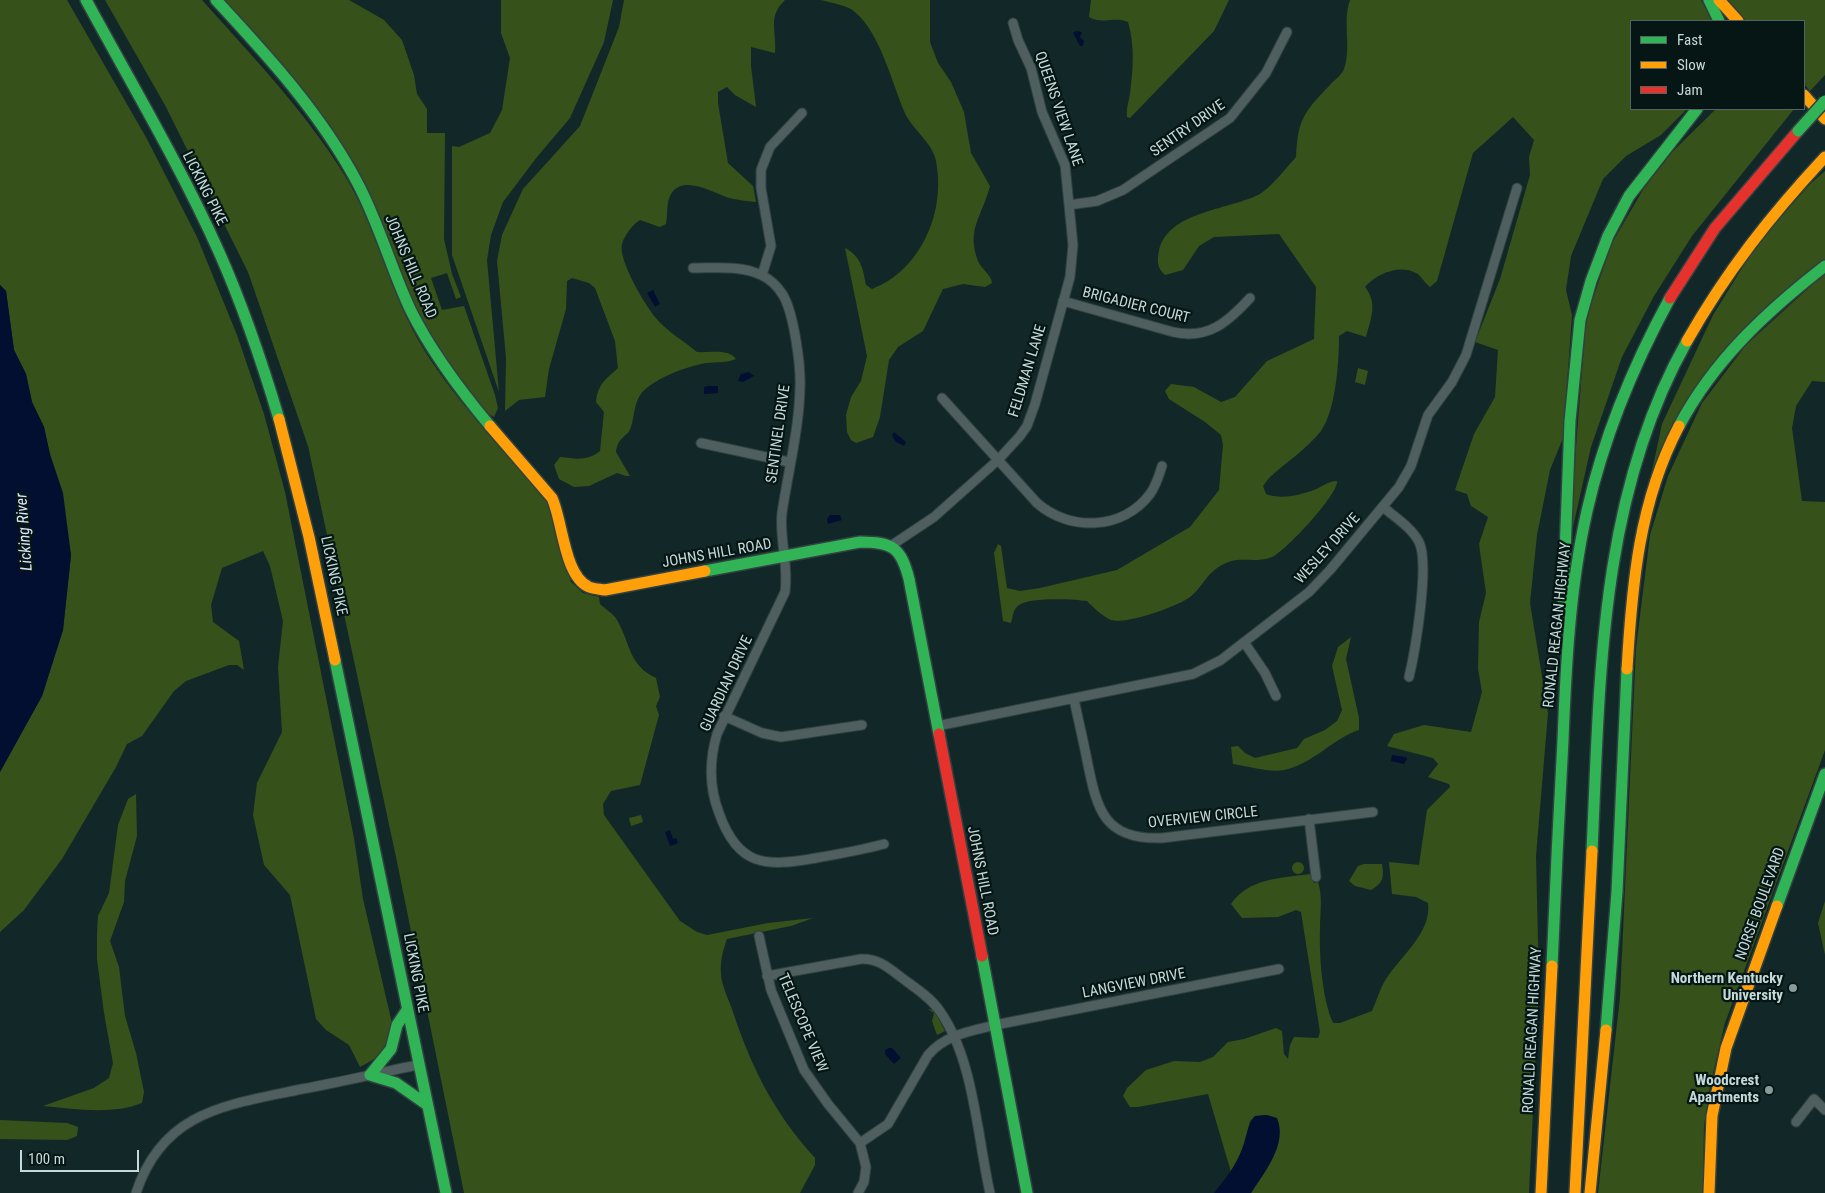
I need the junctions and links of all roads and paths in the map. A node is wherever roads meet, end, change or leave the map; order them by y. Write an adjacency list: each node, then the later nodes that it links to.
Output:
1 (86, 0): 48 (main road, LICKING PIKE)
2 (216, 0): 31 (main road, JOHNS HILL ROAD)
3 (1709, 0): 5 (main road)
4 (1719, 0): 6 (main road)
5 (1719, 20)
6 (1737, 20)
7 (1013, 23): 18 (street, QUEENS VIEW LANE)
8 (1287, 32): 18 (street, SENTRY DRIVE)
9 (1805, 96): 14 (main road)
10 (1825, 101): 33 (main road, RONALD REAGAN HIGHWAY, bridge)
11 (1696, 110): 15 (main road)
12 (1707, 110): 15 (main road)
13 (802, 113): 21 (street)
14 (1825, 119)
15 (1676, 135): 33 (main road)
16 (1825, 158): 63 (main road)
17 (1517, 188): 29 (street, WESLEY DRIVE)
18 (1069, 205): 23 (street, FELDMAN LANE)
19 (1825, 266): 64 (main road)
20 (693, 268): 21 (street, SENTINEL DRIVE)
21 (762, 275): 27 (street, SENTINEL DRIVE)
22 (1250, 298): 23 (street, BRIGADIER COURT)
23 (1063, 301): 26 (street, FELDMAN LANE)
24 (942, 398): 26 (street)
25 (701, 443): 27 (street)
26 (998, 460): 28 (street); 30 (street, FELDMAN LANE)
27 (790, 462): 31 (street, SENTINEL DRIVE)
28 (1162, 466)
29 (1383, 507): 32 (street, WESLEY DRIVE); 34 (street)
30 (892, 545): 31 (main road, JOHNS HILL ROAD); 39 (main road, JOHNS HILL ROAD)
31 (786, 558): 37 (street, GUARDIAN DRIVE)
32 (1244, 642): 35 (street); 36 (street, WESLEY DRIVE)
33 (1566, 666): 62 (main road, RONALD REAGAN HIGHWAY)
34 (1409, 677)
35 (1276, 696)
36 (1074, 699): 39 (street, WESLEY DRIVE); 42 (street, OVERVIEW CIRCLE)
37 (724, 716): 38 (street); 43 (street, GUARDIAN DRIVE)
38 (862, 725)
39 (937, 726): 49 (main road, JOHNS HILL ROAD)
40 (1825, 774): 65 (main road, NORSE BOULEVARD)
41 (1373, 812): 42 (street, OVERVIEW CIRCLE)
42 (1308, 819): 44 (street)
43 (884, 844)
44 (1316, 877)
45 (759, 936): 47 (street, TELESCOPE VIEW)
46 (1279, 969): 49 (street, LANGVIEW DRIVE)
47 (767, 976): 50 (street); 56 (street, TELESCOPE VIEW)
48 (406, 1010): 51 (main road, LICKING PIKE); 52 (main road)
49 (994, 1025): 50 (street, LANGVIEW DRIVE); 61 (main road, JOHNS HILL ROAD)
50 (953, 1036): 56 (street); 60 (street)
51 (417, 1065): 52 (street); 53 (main road, LICKING PIKE)
52 (370, 1075): 53 (main road); 57 (street)
53 (426, 1104): 58 (main road, LICKING PIKE)
54 (1825, 1110): 55 (street)
55 (1796, 1122)
56 (860, 1143): 59 (street, TELESCOPE VIEW)
57 (136, 1193)
58 (446, 1193)
59 (858, 1193)
60 (990, 1193)
61 (1027, 1193)
62 (1541, 1193)
63 (1574, 1193)
64 (1590, 1193)
65 (1709, 1193)

